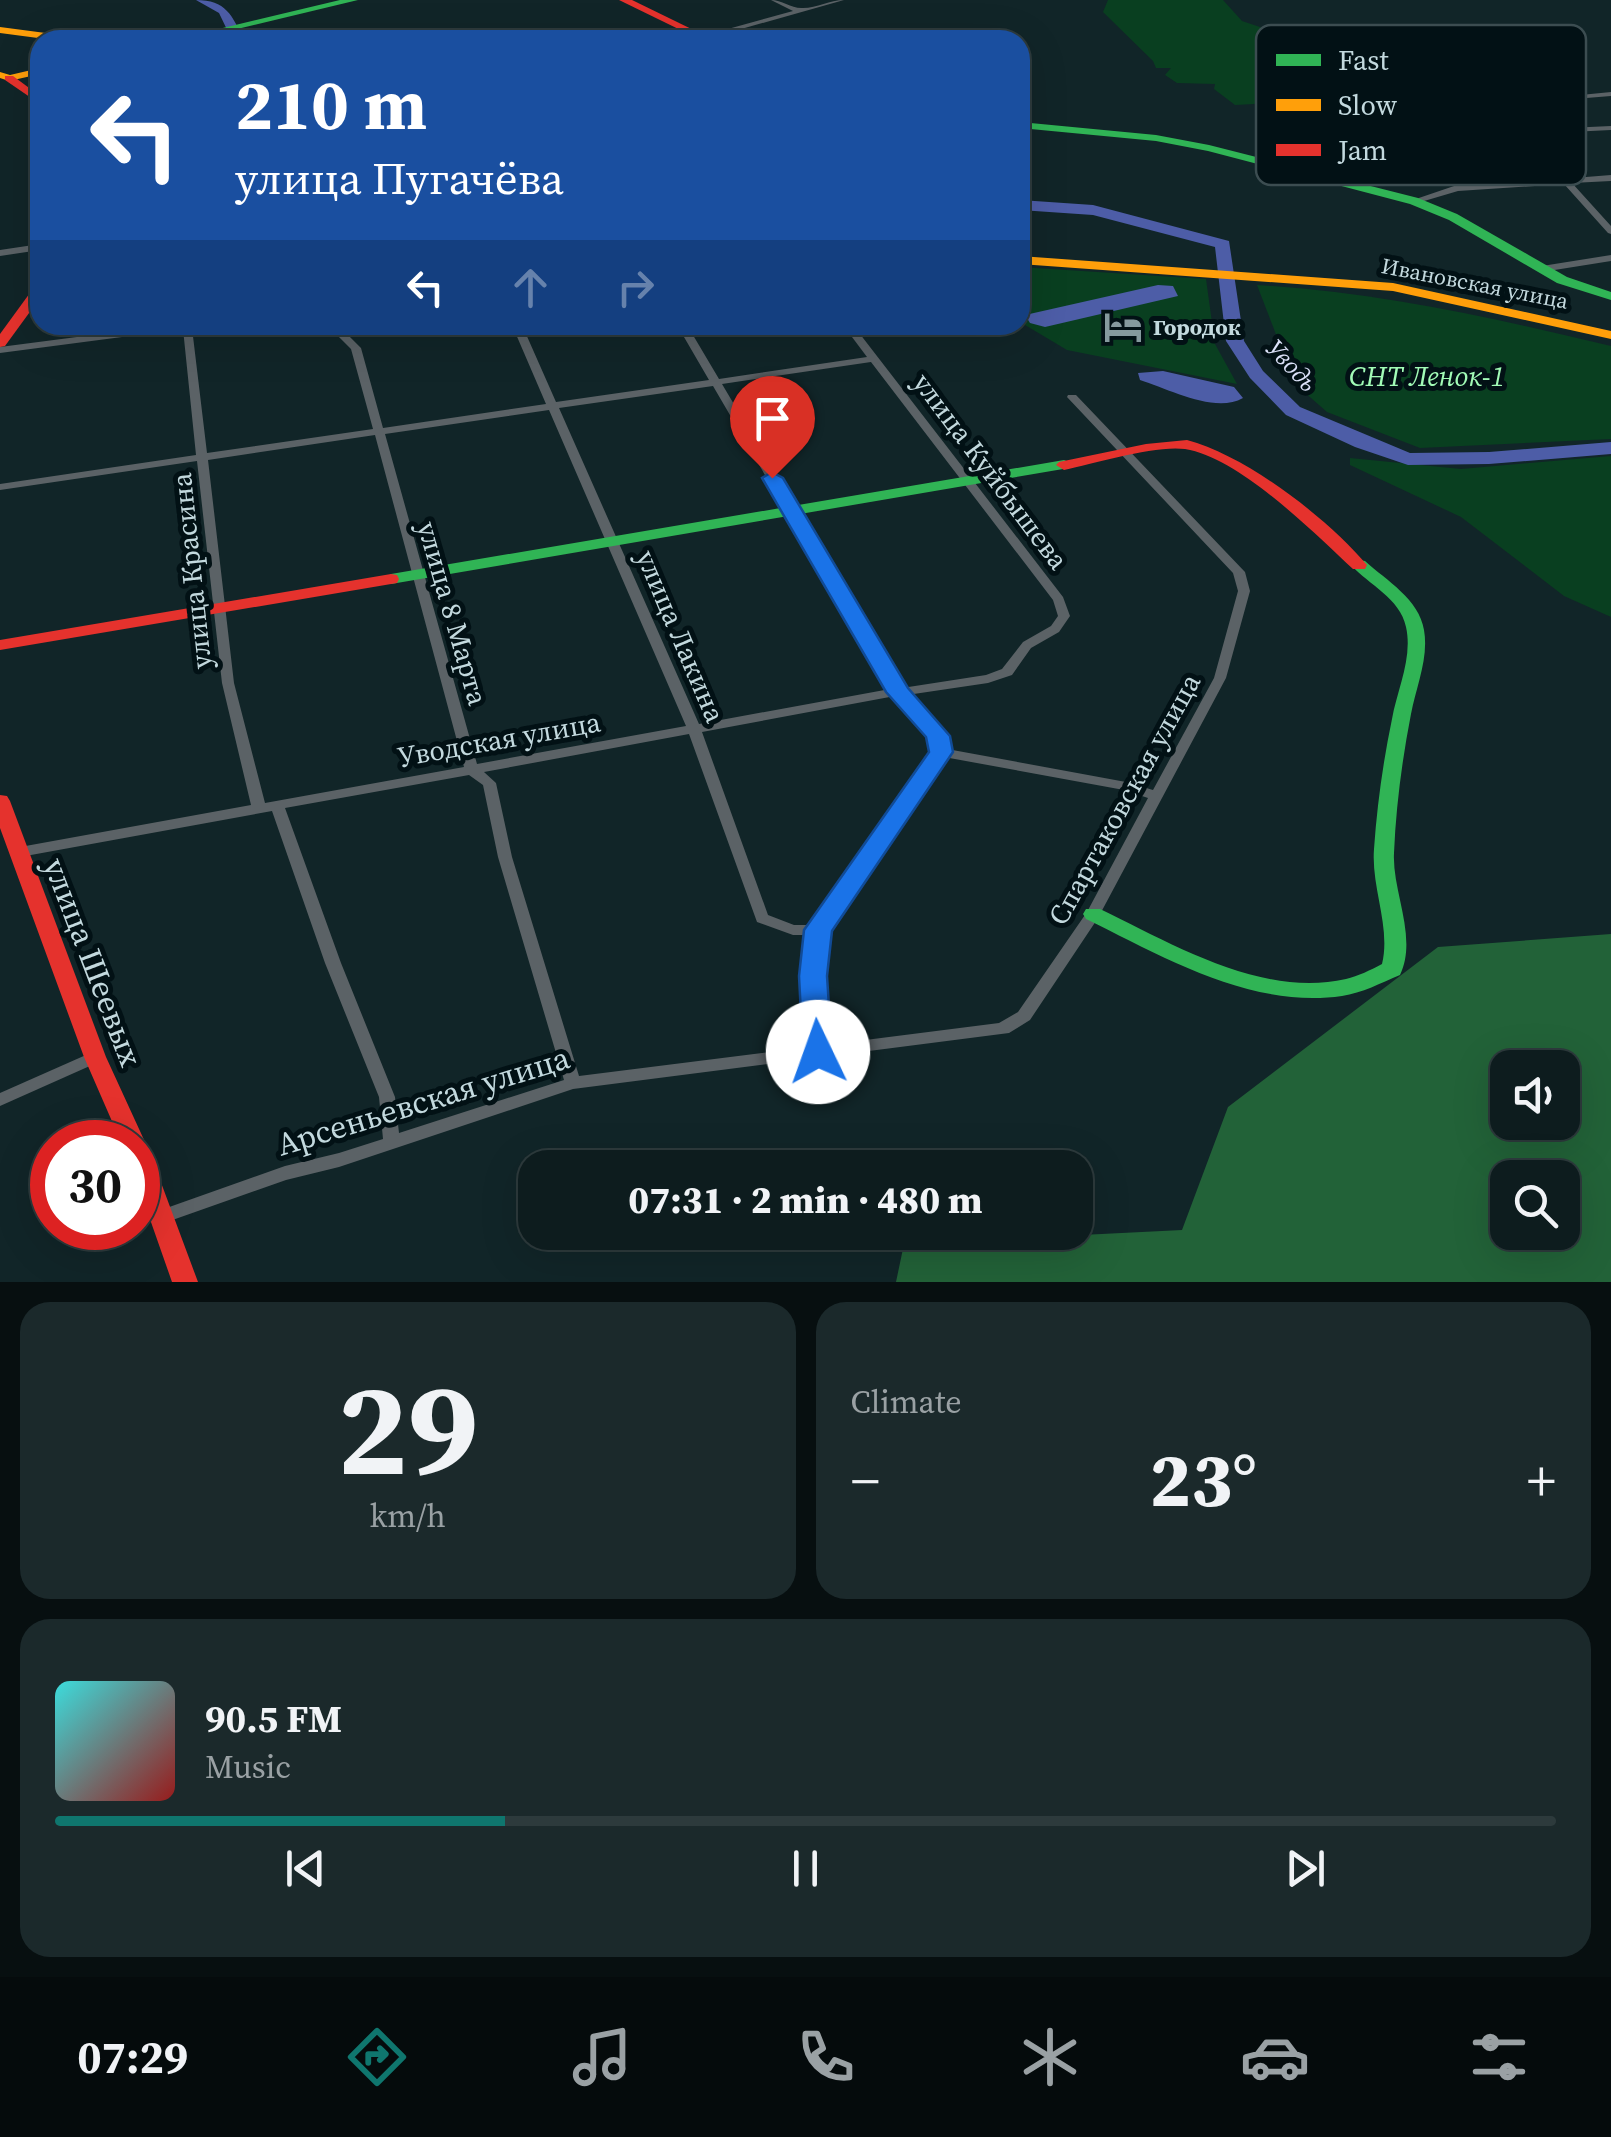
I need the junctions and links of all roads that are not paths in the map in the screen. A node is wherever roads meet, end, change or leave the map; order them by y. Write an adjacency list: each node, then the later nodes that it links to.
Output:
1 (354, 0): 7 (street)
2 (624, 0): 8 (street)
3 (774, 0): 5 (street)
4 (841, 0): 5 (street)
5 (799, 11): 9 (street)
6 (0, 30): 10 (street)
7 (220, 30)
8 (689, 30)
9 (734, 30)
10 (30, 34)
11 (30, 72): 12 (street)
12 (4, 76): 13 (street)
13 (30, 94)
14 (1611, 94): 15 (street)
15 (1586, 96)
16 (1030, 126): 19 (street)
17 (1611, 128): 18 (street)
18 (1586, 130)
19 (1256, 161)
20 (1611, 178): 21 (street)
21 (1586, 180)
22 (1354, 185): 25 (street)
23 (1504, 185): 25 (street)
24 (1570, 185): 26 (street)
25 (1414, 201): 31 (street)
26 (1611, 231)
27 (30, 248): 28 (street)
28 (0, 253)
29 (1611, 258): 31 (street)
30 (1030, 261): 41 (street, Ивановская улица)
31 (1542, 269): 32 (street)
32 (1611, 296)
33 (30, 299): 34 (street)
34 (6, 323): 42 (street)
35 (99, 335): 42 (street)
36 (190, 335): 49 (street, улица Красина)
37 (343, 335): 47 (street, улица 8 Марта)
38 (522, 335): 46 (street, улица Лакина)
39 (688, 335): 44 (street)
40 (856, 335): 43 (street, улица Куйбышева)
41 (1611, 335)
42 (0, 346)
43 (873, 358): 44 (street); 50 (street, улица Куйбышева)
44 (716, 382): 46 (street); 52 (street)
45 (1072, 397): 48 (street, Спартаковская улица)
46 (551, 408): 47 (street); 53 (street, улица Лакина)
47 (377, 433): 49 (street); 54 (street, улица 8 Марта)
48 (1126, 454): 50 (street); 62 (street, Спартаковская улица); 67 (street)
49 (204, 456): 51 (street); 55 (street, улица Красина)
50 (967, 481): 52 (street); 57 (street, улица Куйбышева)
51 (0, 487)
52 (791, 510): 53 (street); 58 (street)
53 (614, 541): 54 (street); 59 (street, улица Лакина)
54 (415, 574): 55 (street); 61 (street, улица 8 Марта)
55 (217, 608): 56 (street); 65 (street, улица Красина)
56 (0, 645)
57 (988, 679): 58 (street, Уводская улица)
58 (898, 692): 59 (street, Уводская улица); 60 (street)
59 (694, 729): 61 (street, Уводская улица); 68 (street, улица Лакина)
60 (941, 752): 62 (street); 68 (street)
61 (471, 770): 64 (street, Уводская улица); 72 (street, улица 8 Марта)
62 (1157, 796): 67 (street, Спартаковская улица)
63 (0, 800): 66 (street, улица Шеевых)
64 (278, 805): 65 (street, Уводская улица); 75 (street)
65 (259, 808): 66 (street, Уводская улица)
66 (20, 852): 71 (street, улица Шеевых)
67 (1093, 914): 69 (street, Спартаковская улица)
68 (818, 930): 70 (street)
69 (1003, 1030): 70 (street, Арсеньевская улица)
70 (818, 1052): 72 (street, Арсеньевская улица)
71 (95, 1057): 73 (street); 74 (street, улица Шеевых)
72 (573, 1083): 75 (street, Арсеньевская улица)
73 (0, 1100)
74 (123, 1120)
75 (392, 1142): 77 (street, Арсеньевская улица)
76 (160, 1206): 77 (street)
77 (164, 1216): 78 (street)
78 (185, 1282)

